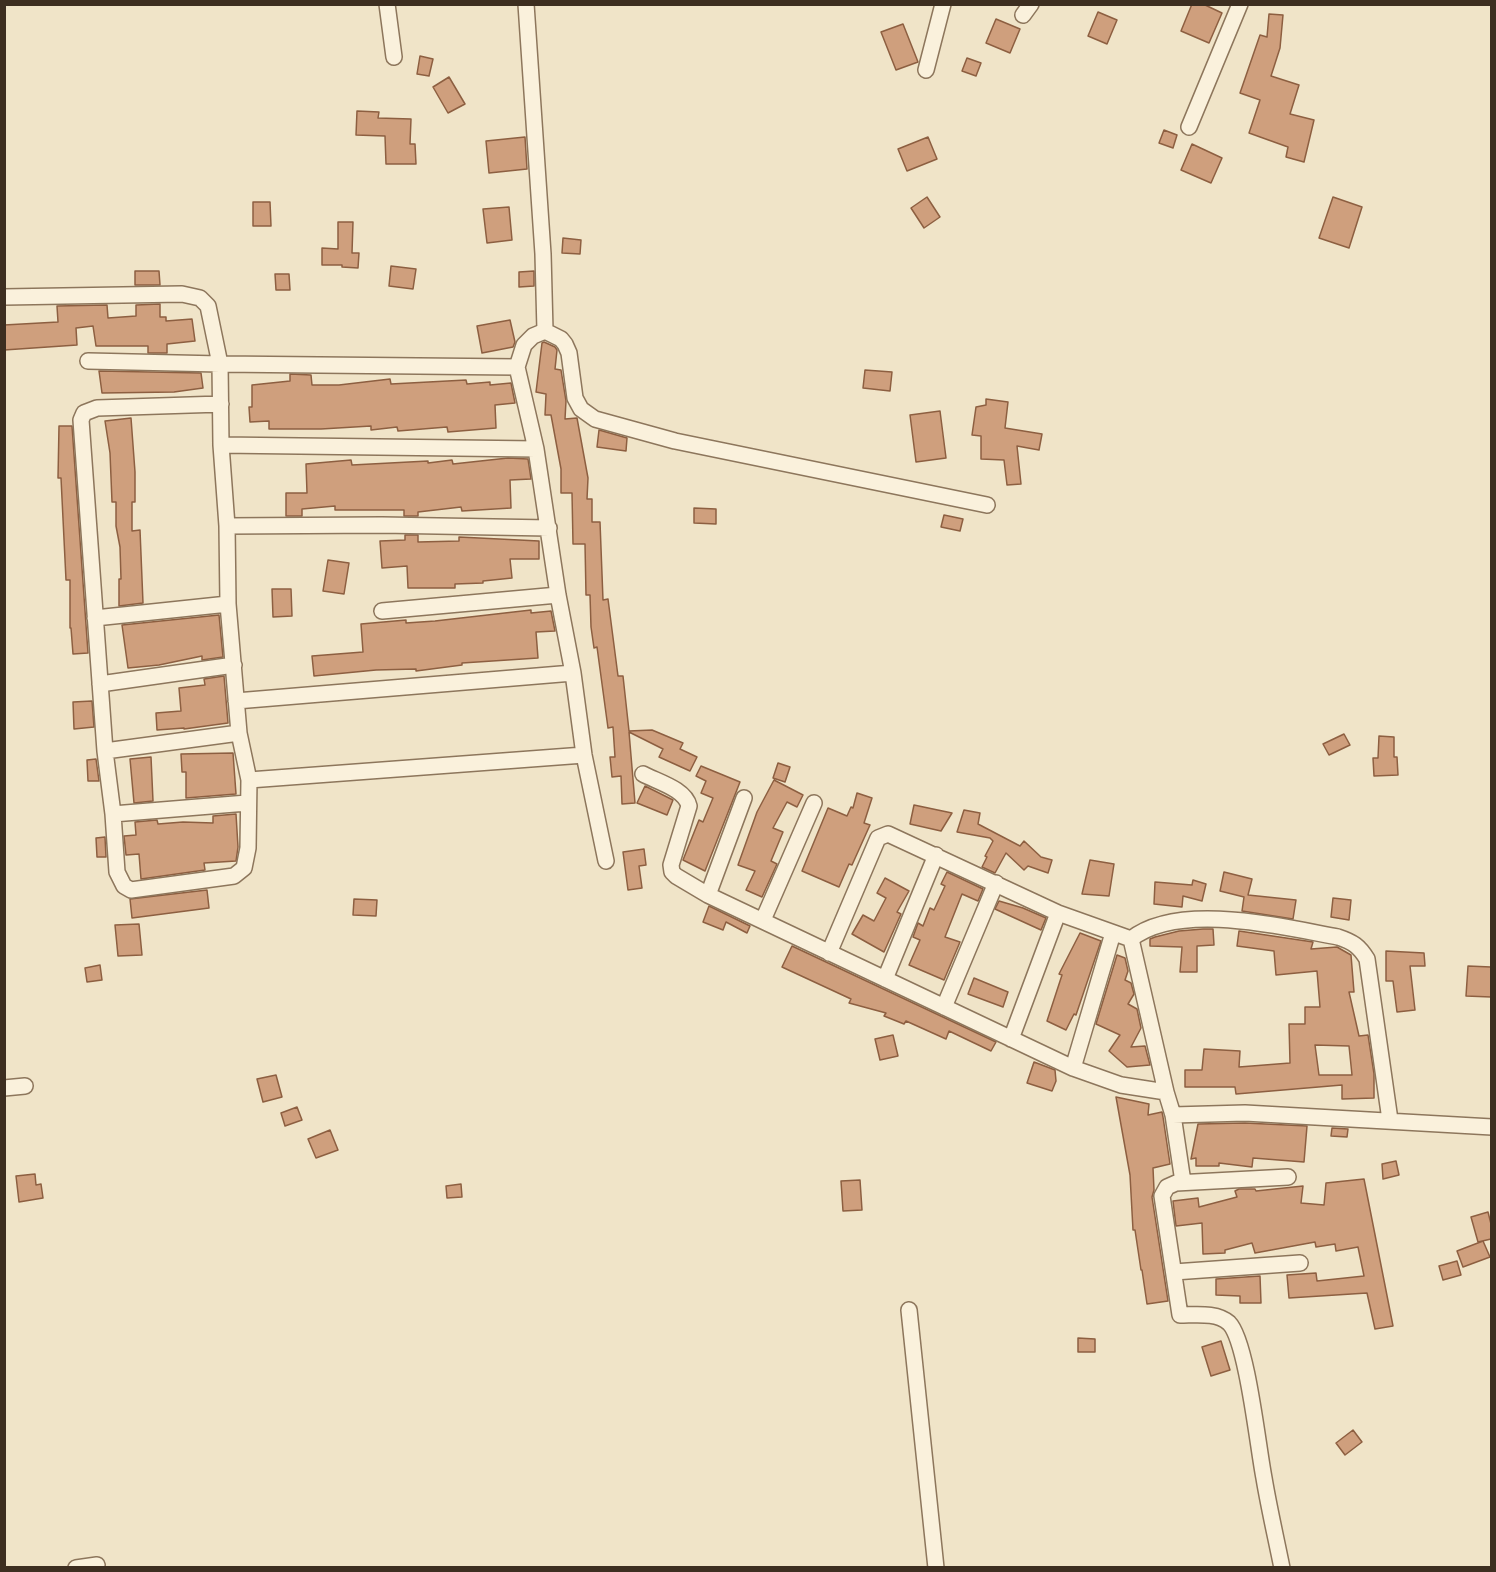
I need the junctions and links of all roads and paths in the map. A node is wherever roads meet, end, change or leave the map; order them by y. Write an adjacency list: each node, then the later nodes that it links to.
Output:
1 (387, 4): 5 (street)
2 (526, 4): 9 (street)
3 (943, 4): 6 (street)
4 (1239, 4): 7 (street)
5 (394, 57)
6 (926, 70)
7 (1189, 127)
8 (4, 297): 11 (street)
9 (545, 331): 12 (street); 16 (street)
10 (88, 361): 11 (street)
11 (220, 364): 12 (street); 13 (street)
12 (517, 367): 15 (street)
13 (221, 404): 14 (street); 22 (street)
14 (221, 445): 15 (street); 17 (street)
15 (536, 449): 18 (street)
16 (987, 505)
17 (227, 526): 18 (street); 20 (street)
18 (549, 528): 19 (street)
19 (558, 595): 21 (street); 24 (street)
20 (228, 604): 22 (street); 23 (street)
21 (382, 611)
22 (95, 618): 25 (street)
23 (234, 665): 25 (street); 26 (street)
24 (573, 673): 26 (street); 29 (street)
25 (100, 684): 28 (street)
26 (236, 701): 27 (street)
27 (239, 733): 28 (street); 31 (street)
28 (105, 751): 35 (street)
29 (584, 755): 31 (street); 37 (street)
30 (643, 774): 39 (street)
31 (249, 780): 33 (street)
32 (744, 798): 39 (street)
33 (247, 803): 35 (street); 35 (street)
34 (814, 803): 41 (street)
35 (113, 814)
36 (936, 855): 38 (street); 44 (street); 45 (street)
37 (606, 861)
38 (996, 883): 40 (street); 46 (street)
39 (708, 895): 41 (street)
40 (1058, 913): 42 (street); 47 (street)
41 (763, 920): 44 (street)
42 (1113, 933): 43 (street); 48 (street)
43 (1131, 939): 51 (street); 53 (street)
44 (829, 953): 45 (street)
45 (885, 978): 46 (street)
46 (944, 1007): 47 (street)
47 (1011, 1039): 48 (street)
48 (1073, 1068): 51 (street)
49 (25, 1086): 50 (street)
50 (4, 1088)
51 (1166, 1092): 52 (street)
52 (1173, 1115): 53 (street); 56 (street)
53 (1390, 1120): 54 (street)
54 (1491, 1127)
55 (1288, 1177): 56 (street)
56 (1183, 1182): 58 (street)
57 (1300, 1263): 58 (street)
58 (1174, 1272): 63 (street)
59 (909, 1310): 62 (street)
60 (98, 1565): 61 (street)
61 (76, 1568)
62 (936, 1568)
63 (1282, 1568)

